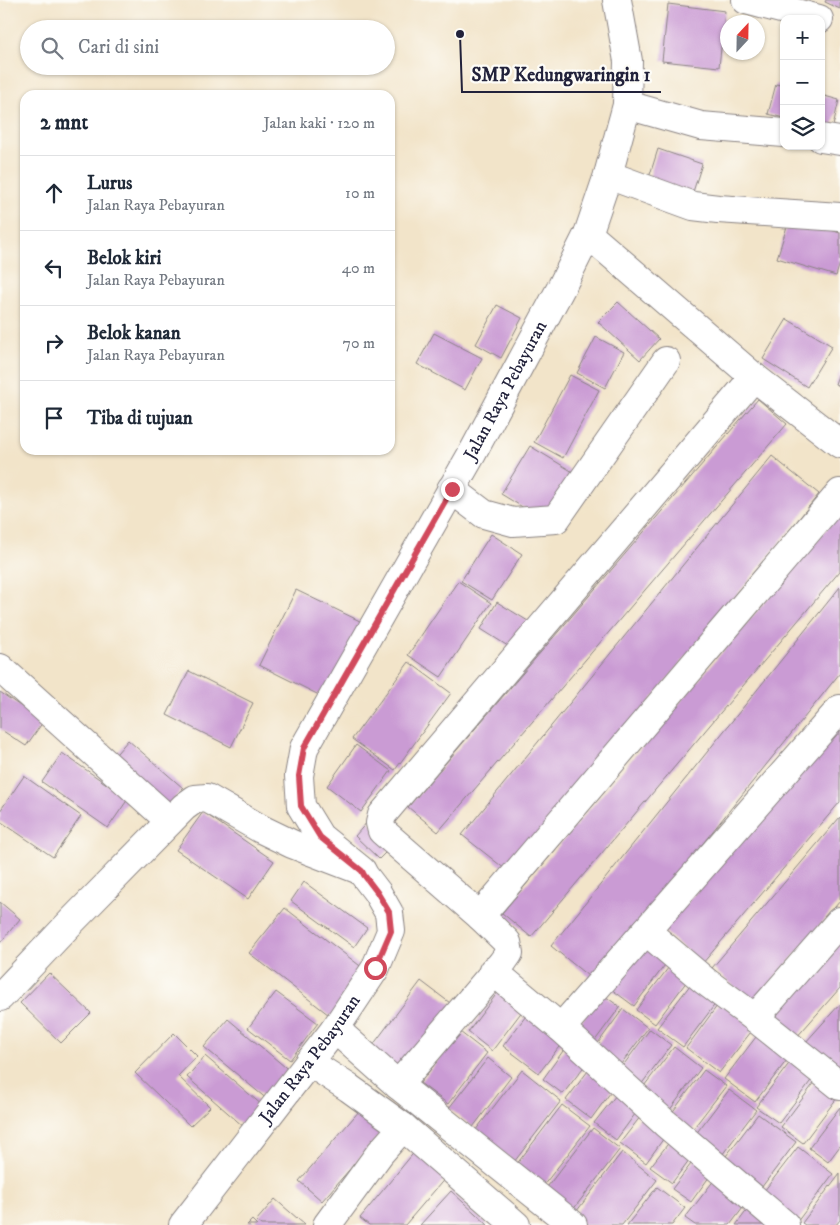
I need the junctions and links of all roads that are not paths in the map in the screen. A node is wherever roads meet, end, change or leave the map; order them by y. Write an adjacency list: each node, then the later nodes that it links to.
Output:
1 (617, 0): 6 (street, Jalan Raya Pebayuran)
2 (746, 0): 3 (street)
3 (804, 15)
4 (825, 20): 5 (street)
5 (840, 25)
6 (627, 105): 7 (street); 10 (street, Jalan Raya Pebayuran)
7 (780, 133)
8 (825, 139): 9 (street)
9 (840, 141)
10 (608, 175): 11 (street); 12 (street, Jalan Raya Pebayuran)
11 (840, 217)
12 (588, 234): 14 (street); 16 (street, Jalan Raya Pebayuran)
13 (666, 361): 16 (street)
14 (754, 377): 15 (street); 22 (street)
15 (840, 444)
16 (452, 489): 21 (street, Jalan Raya Pebayuran)
17 (840, 493): 22 (street)
18 (0, 668): 20 (street)
19 (840, 709): 24 (street)
20 (170, 821): 21 (street); 26 (street)
21 (362, 871): 29 (street, Jalan Raya Pebayuran)
22 (480, 916): 25 (street)
23 (840, 921): 27 (street)
24 (646, 931): 27 (street); 28 (street)
25 (494, 971): 28 (street); 31 (street)
26 (0, 996)
27 (755, 1018): 32 (street)
28 (561, 1028): 39 (street)
29 (334, 1029): 30 (street, Jalan Raya Pebayuran); 31 (street)
30 (309, 1062): 33 (street); 36 (street, Jalan Raya Pebayuran)
31 (398, 1085): 34 (street)
32 (840, 1086)
33 (403, 1127): 35 (street); 37 (street)
34 (530, 1189): 35 (street); 38 (street)
35 (510, 1223)
36 (183, 1225)
37 (327, 1225)
38 (574, 1225)
39 (785, 1225)

